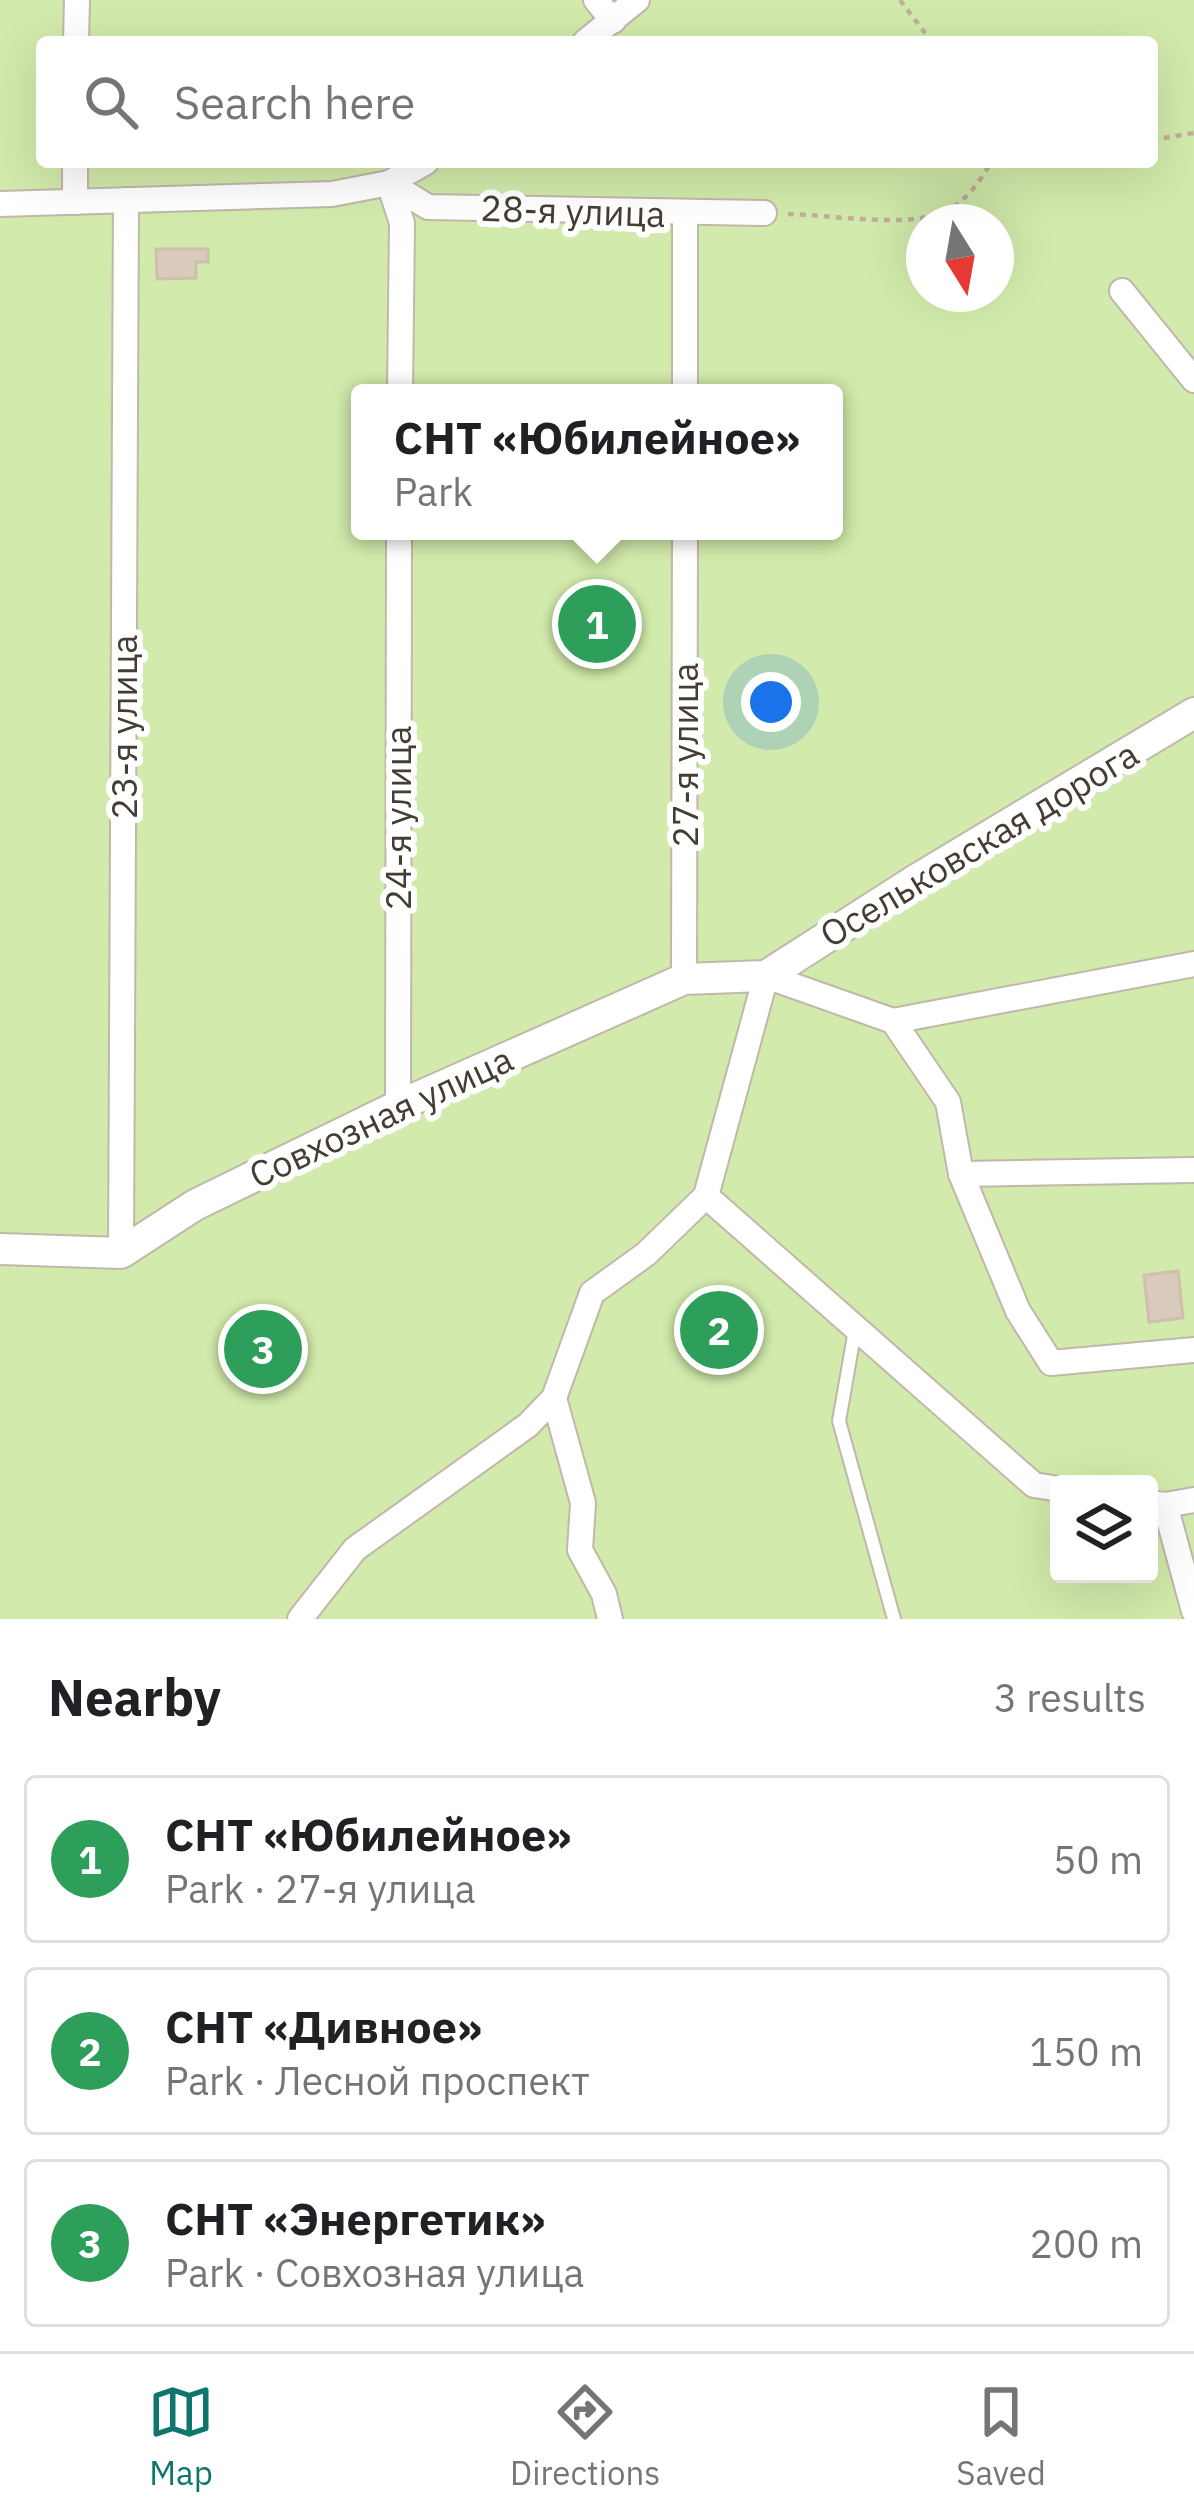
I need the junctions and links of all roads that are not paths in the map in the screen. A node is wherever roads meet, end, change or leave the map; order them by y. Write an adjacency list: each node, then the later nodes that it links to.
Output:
1 (76, 0): 5 (street)
2 (596, 0): 4 (street)
3 (637, 0): 4 (street)
4 (613, 21): 6 (street)
5 (76, 36)
6 (593, 36)
7 (75, 168): 11 (street)
8 (415, 168): 9 (street)
9 (389, 183): 10 (street); 14 (street, 28-я улица); 17 (street)
10 (126, 200): 11 (street); 31 (street, 23-я улица)
11 (75, 202): 12 (street)
12 (0, 203)
13 (764, 213): 14 (street, 28-я улица)
14 (685, 214): 18 (street)
15 (1122, 291): 16 (street)
16 (1194, 380)
17 (400, 384)
18 (685, 384)
19 (399, 540): 26 (street, 24-я улица)
20 (685, 540): 24 (street, 27-я улица)
21 (1194, 713): 23 (street, Осельковская дорога)
22 (1194, 964): 25 (street)
23 (766, 976): 24 (street, Совхозная улица); 25 (street); 29 (street)
24 (684, 979): 26 (street, Совхозная улица)
25 (893, 1022): 28 (street)
26 (398, 1106): 31 (street, Совхозная улица)
27 (1194, 1170): 28 (street)
28 (961, 1174): 33 (street)
29 (706, 1196): 32 (street); 34 (street)
30 (0, 1249): 31 (street)
31 (121, 1253)
32 (854, 1330): 35 (street); 42 (lane)
33 (1194, 1350)
34 (554, 1399): 40 (street); 41 (street)
35 (1050, 1488)
36 (1194, 1500): 37 (street)
37 (1158, 1504)
38 (1158, 1507): 39 (street)
39 (1194, 1611)
40 (300, 1619)
41 (610, 1619)
42 (894, 1619)

